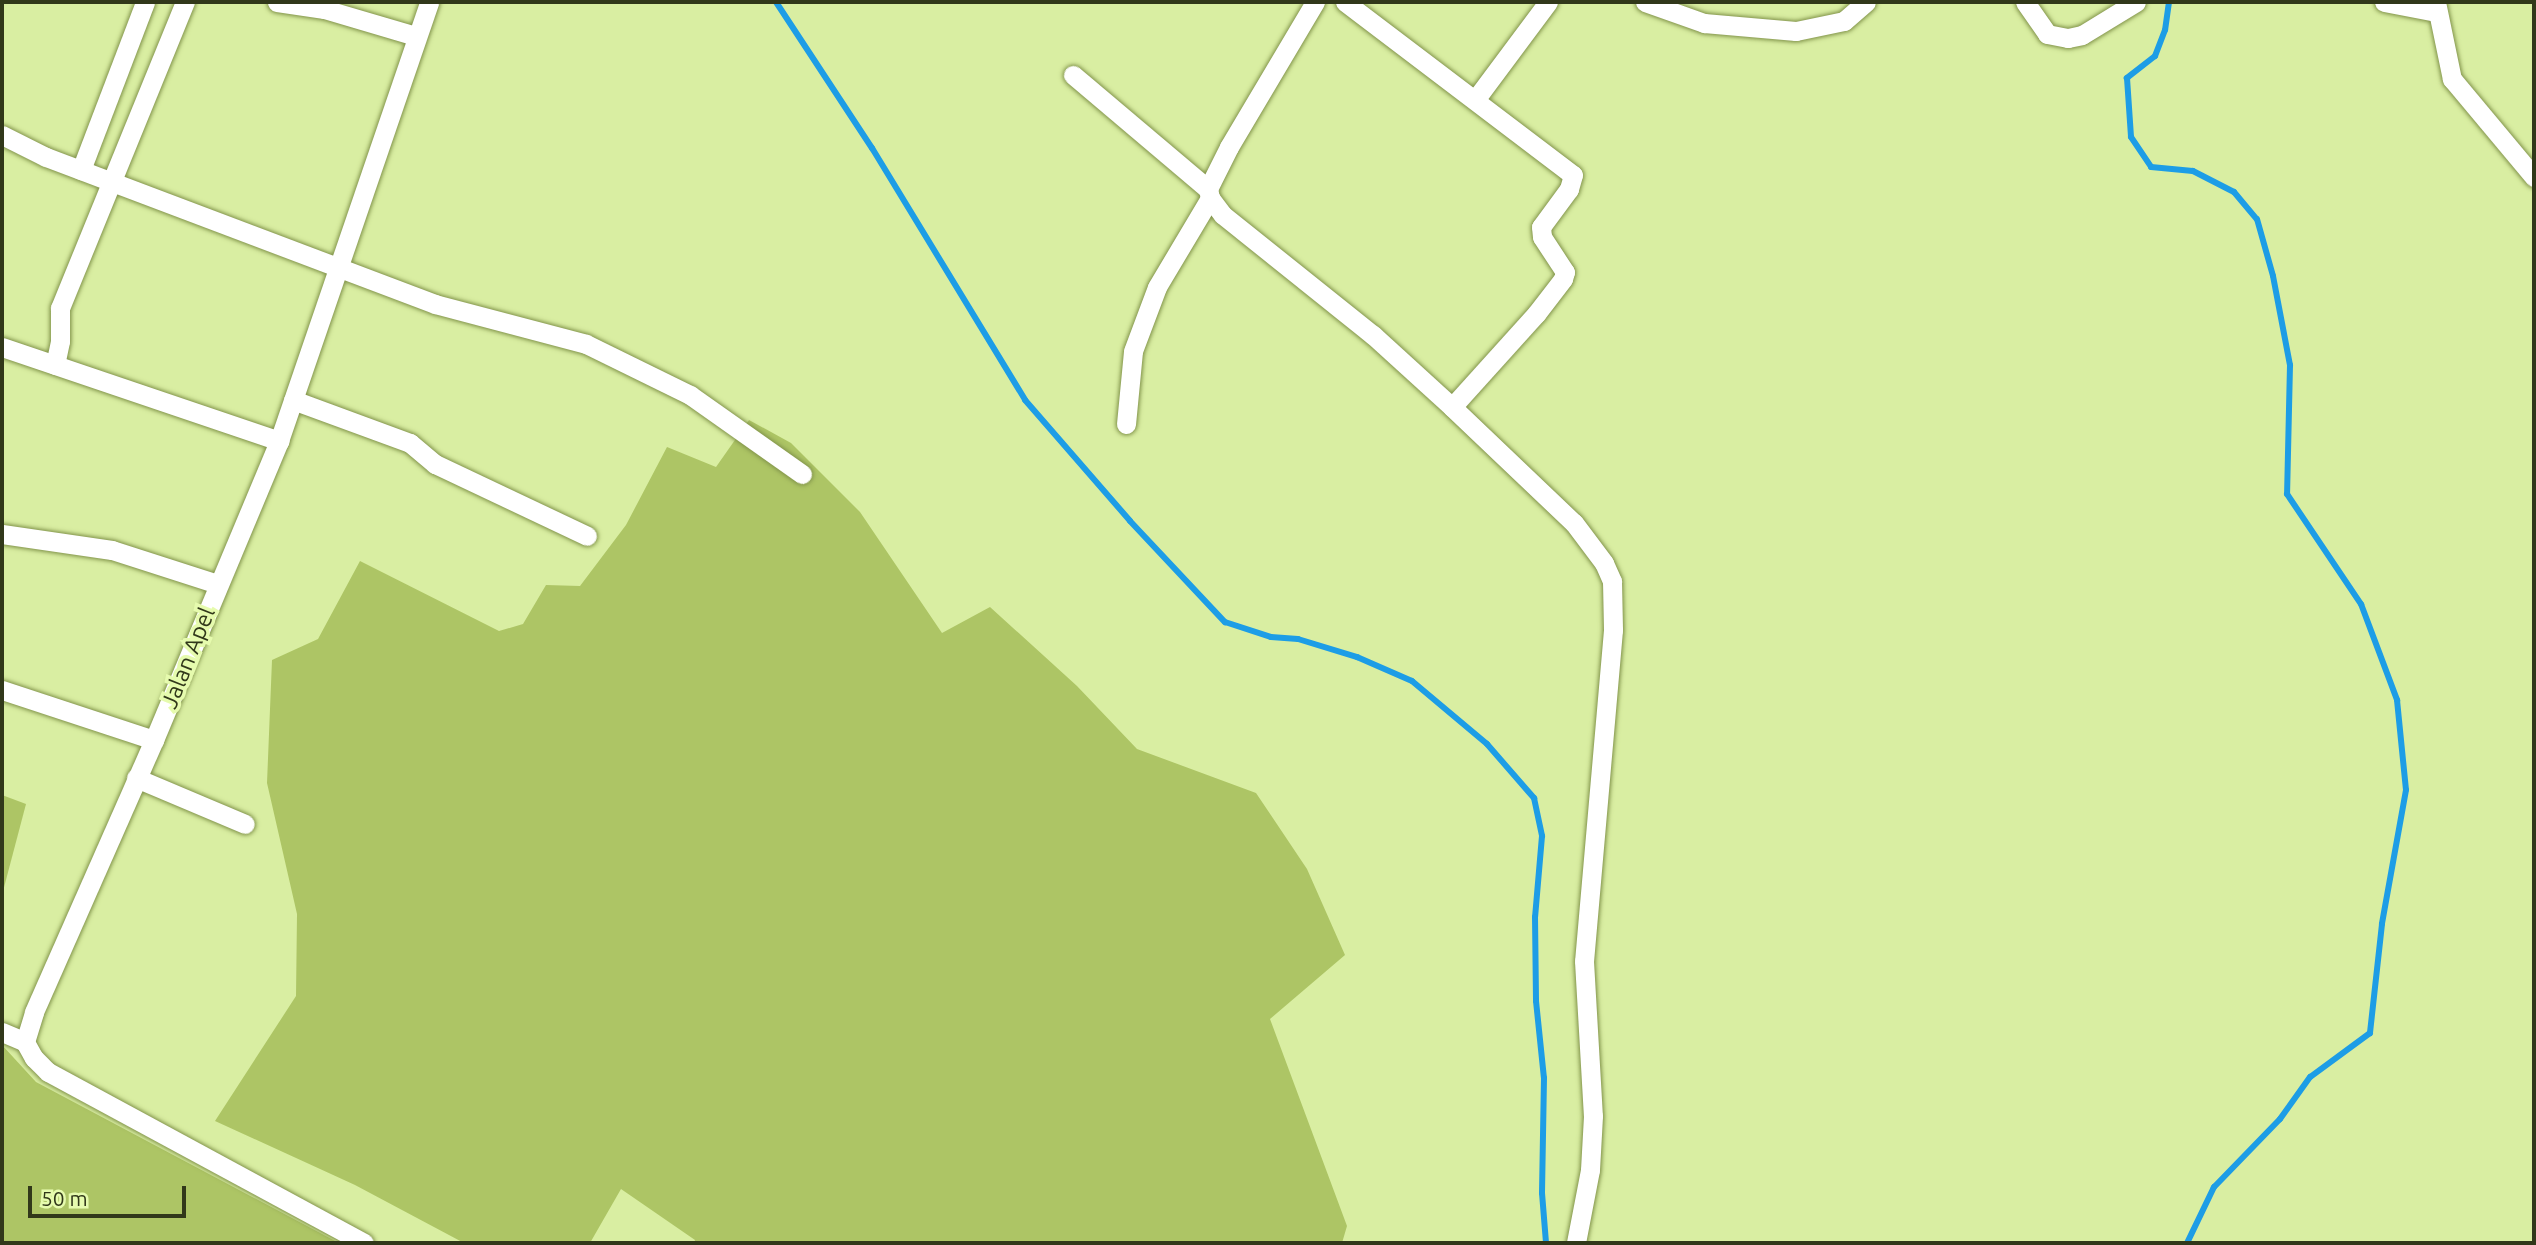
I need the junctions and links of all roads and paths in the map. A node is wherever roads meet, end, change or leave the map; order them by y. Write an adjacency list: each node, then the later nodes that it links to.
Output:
1 (145, 2): 18 (street)
2 (185, 2): 20 (street)
3 (277, 2): 14 (street)
4 (429, 2): 14 (street, Jalan Apel)
5 (1315, 2): 21 (street)
6 (1345, 2): 16 (street)
7 (1548, 2): 16 (street)
8 (1645, 2): 9 (street)
9 (1866, 2)
10 (2025, 2): 11 (street)
11 (2136, 2)
12 (2384, 2): 13 (street)
13 (2436, 7): 19 (street)
14 (416, 36): 22 (street, Jalan Apel)
15 (1073, 75): 21 (street)
16 (1475, 100): 26 (street)
17 (2, 135): 18 (street)
18 (80, 170): 20 (street)
19 (2534, 177)
20 (114, 182): 22 (street); 24 (street)
21 (1209, 193): 26 (street); 27 (street)
22 (336, 268): 25 (street, Jalan Apel); 29 (street)
23 (2, 350): 24 (street)
24 (55, 365): 28 (street)
25 (293, 400): 28 (street, Jalan Apel); 31 (street)
26 (1452, 407): 40 (street)
27 (1126, 424)
28 (279, 441): 32 (street, Jalan Apel)
29 (802, 474)
30 (2, 534): 32 (street)
31 (587, 536)
32 (218, 584): 34 (street, Jalan Apel)
33 (2, 690): 34 (street)
34 (155, 740): 35 (street, Jalan Apel)
35 (136, 778): 36 (street); 38 (street, Jalan Apel)
36 (245, 824)
37 (2, 1032): 38 (street)
38 (25, 1042): 39 (street)
39 (364, 1243)
40 (1576, 1243)

